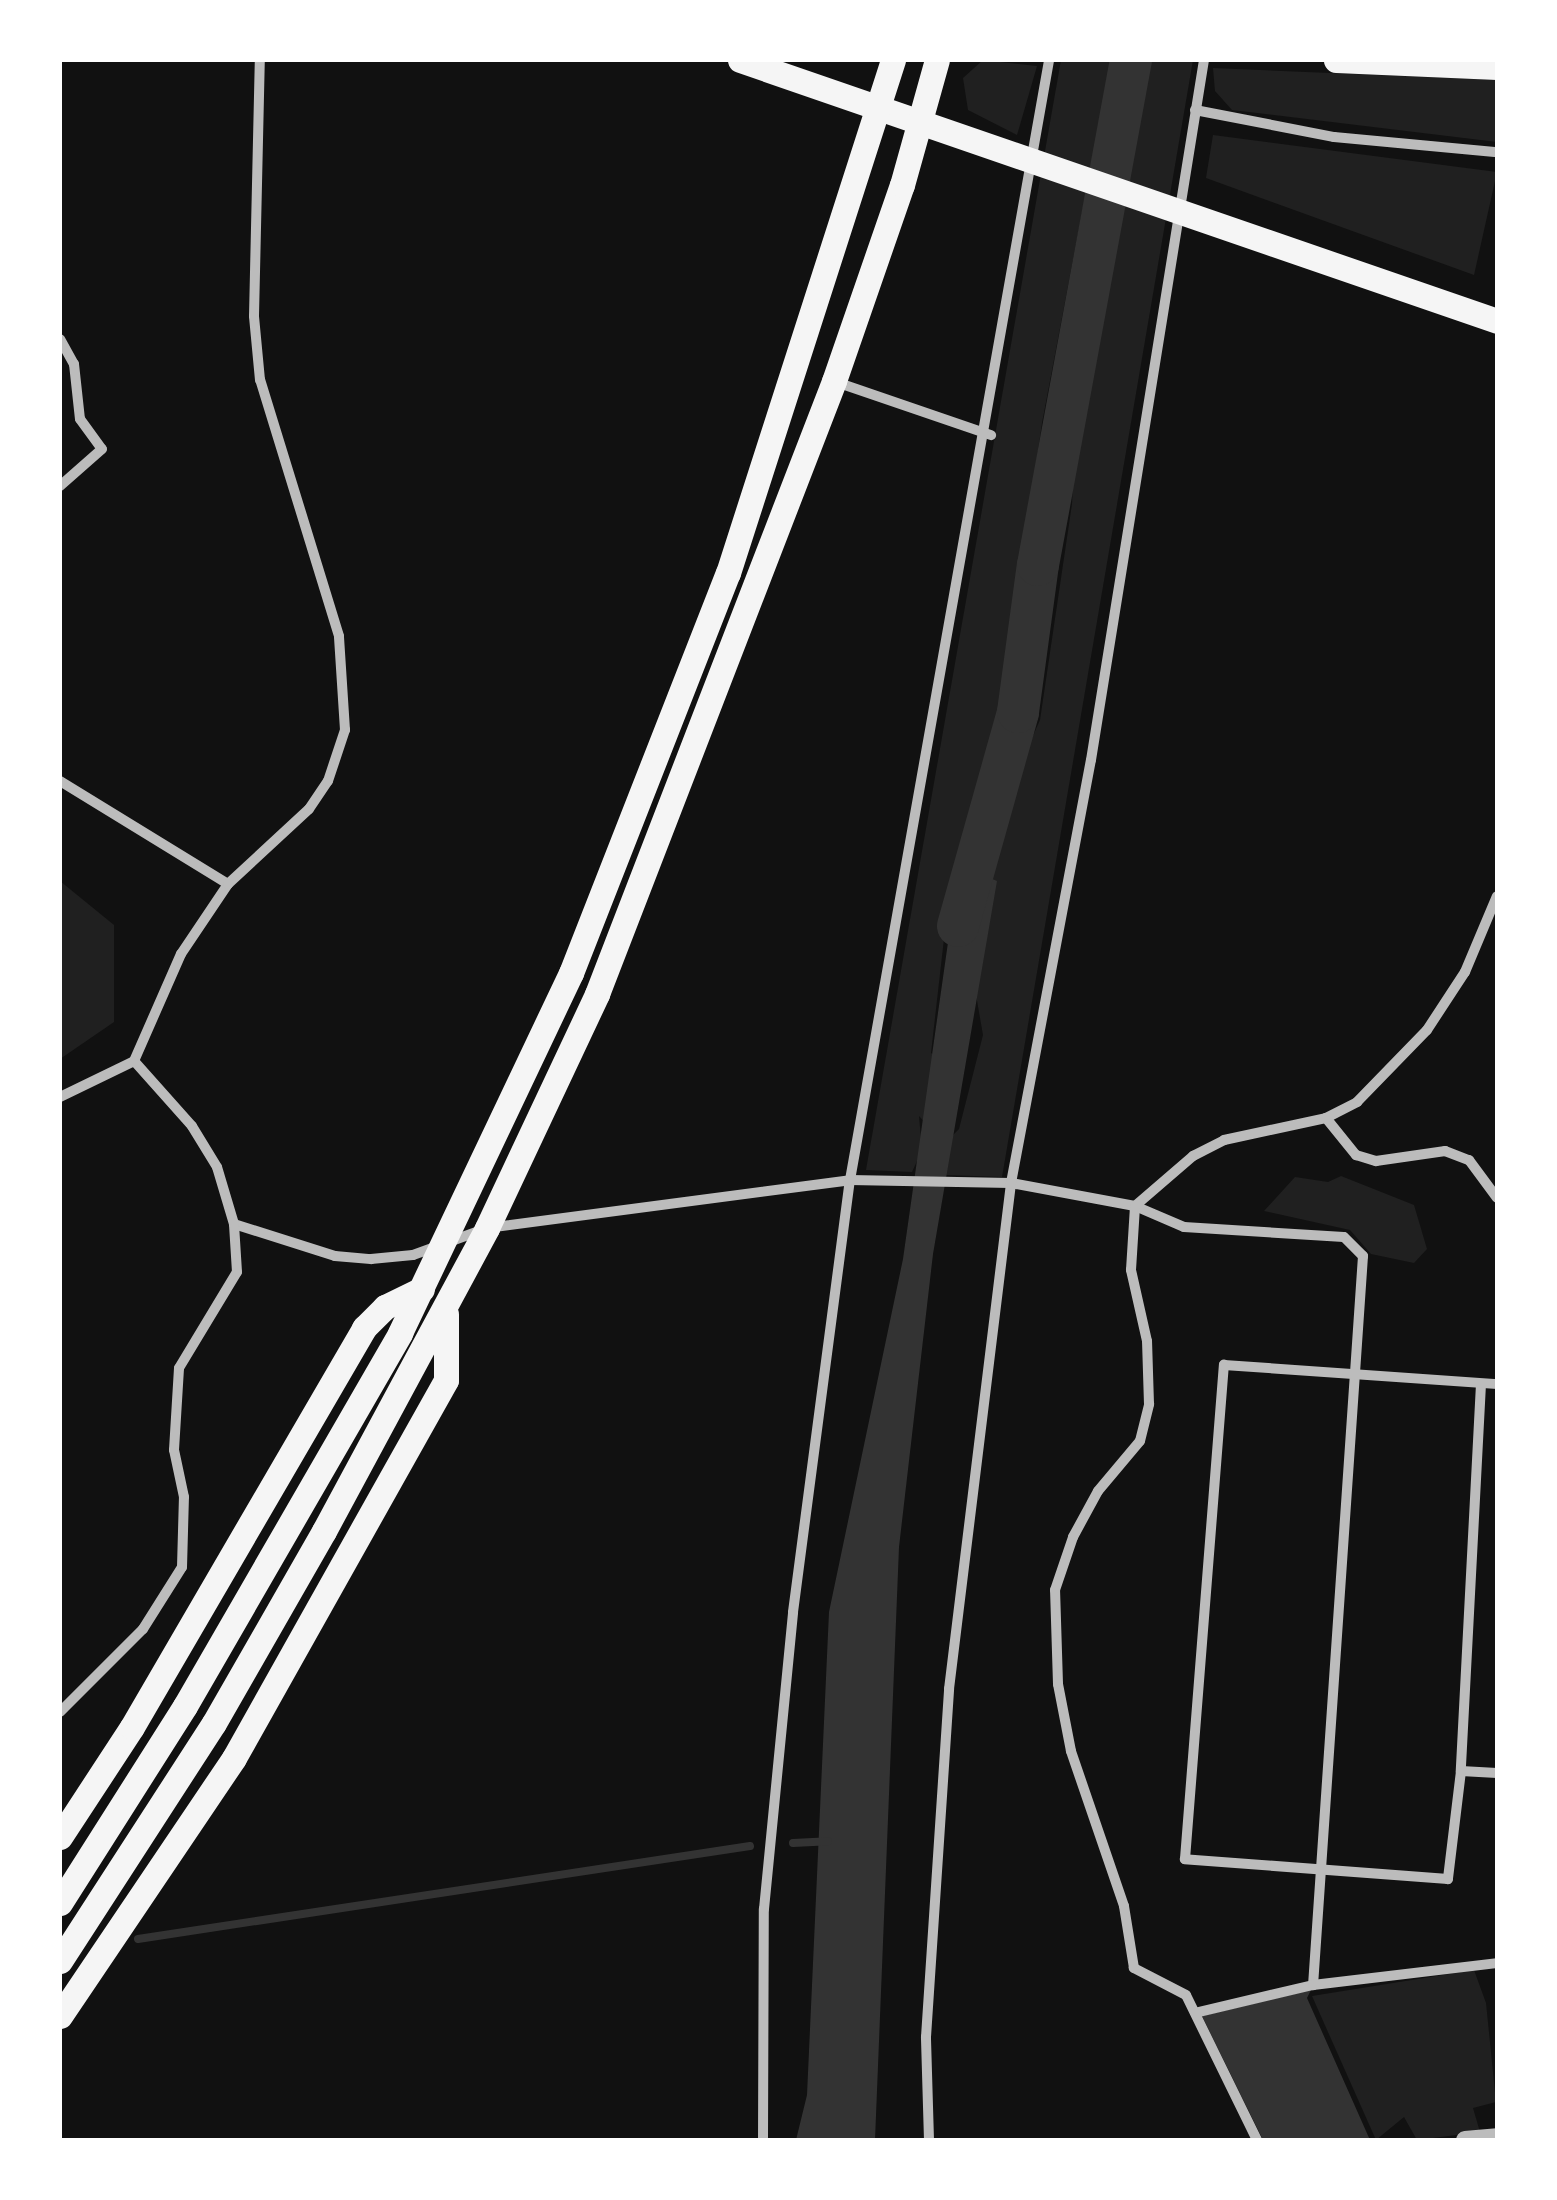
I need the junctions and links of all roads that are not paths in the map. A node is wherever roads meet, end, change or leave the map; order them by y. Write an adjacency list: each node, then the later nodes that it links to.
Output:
1 (260, 60): 21 (street)
2 (740, 60): 10 (highway)
3 (893, 60): 10 (highway)
4 (937, 60): 11 (highway)
5 (1049, 60): 16 (street)
6 (1204, 60): 9 (street)
7 (1336, 60): 8 (highway)
8 (1497, 68)
9 (1195, 110): 12 (street); 18 (street)
10 (880, 111): 11 (highway); 32 (highway)
11 (921, 124): 13 (highway); 15 (highway)
12 (1497, 152)
13 (1497, 322)
14 (60, 339): 19 (street)
15 (834, 381): 16 (street); 31 (highway)
16 (987, 434): 26 (street)
17 (1124, 458): 18 (street)
18 (1140, 461): 27 (street)
19 (60, 486)
20 (60, 781): 21 (street)
21 (228, 884): 23 (street)
22 (1497, 896): 25 (street)
23 (134, 1061): 24 (street); 30 (street)
24 (60, 1097)
25 (1326, 1118): 28 (street); 29 (street)
26 (850, 1180): 27 (street); 31 (street); 50 (street)
27 (1011, 1183): 29 (street); 51 (street)
28 (1497, 1198)
29 (1135, 1206): 35 (street); 47 (street)
30 (234, 1224): 32 (street); 38 (street)
31 (486, 1228): 32 (street); 34 (highway)
32 (444, 1243): 33 (highway)
33 (422, 1289): 41 (highway); 43 (highway)
34 (446, 1308): 44 (highway); 48 (highway)
35 (1355, 1371): 36 (street); 42 (street); 42 (street)
36 (1481, 1384): 37 (street); 39 (street)
37 (1497, 1384)
38 (60, 1712)
39 (1460, 1771): 40 (street); 42 (street)
40 (1497, 1773)
41 (60, 1837)
42 (1316, 1870): 46 (street)
43 (60, 1903)
44 (60, 1961)
45 (1497, 1963): 46 (street)
46 (1313, 1985): 47 (street)
47 (1195, 2013): 52 (street)
48 (60, 2016)
49 (1497, 2137): 53 (street)
50 (763, 2140)
51 (929, 2140)
52 (1257, 2140)
53 (1466, 2140)

